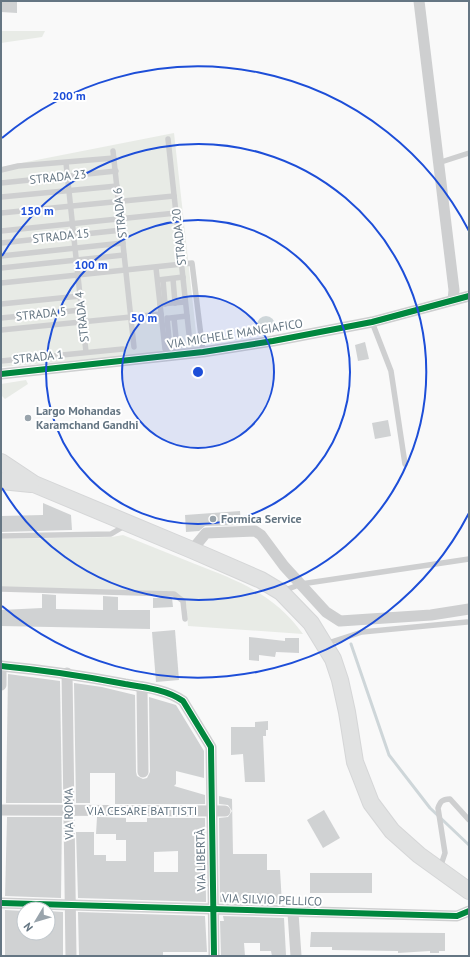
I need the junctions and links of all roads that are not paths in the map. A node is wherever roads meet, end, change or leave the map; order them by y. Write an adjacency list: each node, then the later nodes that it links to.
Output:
1 (419, 1): 7 (street)
2 (168, 139): 14 (lane, STRADA 20)
3 (114, 151): 5 (lane, STRADA 6)
4 (469, 153): 7 (lane)
5 (114, 158): 6 (lane); 9 (lane, STRADA 6)
6 (66, 163): 8 (lane); 10 (lane, STRADA 4)
7 (437, 163): 42 (street)
8 (1, 170)
9 (116, 171): 10 (lane, STRADA 23); 12 (lane, STRADA 6)
10 (67, 176): 11 (lane, STRADA 23); 13 (lane, STRADA 4)
11 (1, 183)
12 (117, 186): 13 (lane); 16 (lane, STRADA 6)
13 (69, 190): 15 (lane); 17 (lane, STRADA 4)
14 (174, 196): 16 (lane); 19 (lane, STRADA 20)
15 (1, 197)
16 (119, 201): 17 (lane); 20 (lane, STRADA 6)
17 (70, 206): 18 (lane); 21 (lane, STRADA 4)
18 (1, 213)
19 (176, 213): 20 (lane); 31 (lane, STRADA 20)
20 (120, 218): 21 (lane); 23 (lane, STRADA 6)
21 (72, 223): 22 (lane); 24 (lane, STRADA 4)
22 (1, 230)
23 (122, 230): 24 (lane, STRADA 15); 26 (lane, STRADA 6)
24 (74, 235): 25 (lane, STRADA 15); 27 (lane, STRADA 4)
25 (1, 243)
26 (123, 243): 27 (lane); 28 (lane, STRADA 6)
27 (75, 248): 29 (lane); 30 (lane, STRADA 4)
28 (124, 255): 30 (lane); 34 (lane, STRADA 6)
29 (1, 256)
30 (76, 260): 32 (lane); 35 (lane, STRADA 4)
31 (181, 265): 33 (lane); 37 (lane, STRADA 20); 60 (lane)
32 (1, 268)
33 (156, 268): 34 (lane); 38 (lane)
34 (126, 271): 35 (lane); 49 (lane, STRADA 6)
35 (78, 276): 39 (lane); 40 (lane, STRADA 4)
36 (173, 278): 37 (lane); 38 (lane); 44 (lane)
37 (183, 278): 43 (lane, STRADA 20)
38 (160, 280): 46 (lane)
39 (1, 283)
40 (80, 296): 45 (lane); 47 (lane, STRADA 4)
41 (469, 296): 42 (street, VIA MICHELE MANGIAFICO)
42 (453, 300): 54 (street, VIA MICHELE MANGIAFICO)
43 (185, 302): 44 (lane); 48 (lane, STRADA 20)
44 (175, 303): 46 (lane)
45 (1, 304)
46 (163, 304): 50 (lane)
47 (81, 310): 51 (lane, STRADA 5); 53 (lane, STRADA 4)
48 (187, 316): 52 (lane); 56 (lane, STRADA 20)
49 (131, 317): 50 (lane); 53 (lane); 57 (lane, STRADA 6)
50 (163, 317): 52 (lane); 52 (lane)
51 (1, 318)
52 (174, 318)
53 (82, 322): 55 (lane); 59 (lane, STRADA 4)
54 (372, 322): 60 (street, VIA MICHELE MANGIAFICO); 64 (lane)
55 (1, 330)
56 (189, 334)
57 (134, 347)
58 (123, 349): 59 (lane, STRADA 1)
59 (86, 352): 61 (lane, STRADA 1)
60 (203, 352): 62 (street, VIA MICHELE MANGIAFICO)
61 (1, 361)
62 (1, 374)
63 (1, 462): 66 (main road)
64 (405, 464)
65 (1, 481): 66 (main road)
66 (34, 484): 67 (main road)
67 (128, 523): 68 (lane); 69 (main road)
68 (1, 536)
69 (192, 550): 71 (street); 73 (main road)
70 (469, 559): 71 (lane)
71 (301, 584): 73 (lane); 74 (street)
72 (1, 589): 75 (lane)
73 (281, 592): 77 (main road)
74 (469, 609)
75 (185, 619)
76 (466, 622): 77 (lane)
77 (325, 644): 88 (main road)
78 (1, 666): 79 (street, VIA LIBERTÀ); 80 (street)
79 (67, 673): 81 (street, VIA LIBERTÀ); 84 (street, VIA ROMA)
80 (1, 684)
81 (142, 687): 82 (street); 85 (street, VIA LIBERTÀ)
82 (143, 772)
83 (1, 810): 84 (street, VIA CESARE BATTISTI)
84 (69, 810): 85 (street, VIA CESARE BATTISTI); 91 (street, VIA ROMA)
85 (212, 811): 86 (street, VIA CESARE BATTISTI); 92 (street, VIA LIBERTÀ)
86 (225, 811)
87 (469, 820): 88 (lane)
88 (439, 870): 89 (main road)
89 (469, 891)
90 (1, 903): 91 (street, VIA SILVIO PELLICO)
91 (71, 905): 92 (street, VIA SILVIO PELLICO); 95 (street, VIA ROMA)
92 (213, 909): 94 (street, VIA SILVIO PELLICO); 96 (street, VIA LIBERTÀ)
93 (469, 911): 94 (street, VIA SILVIO PELLICO)
94 (293, 913): 97 (street)
95 (71, 956)
96 (214, 956)
97 (296, 956)

